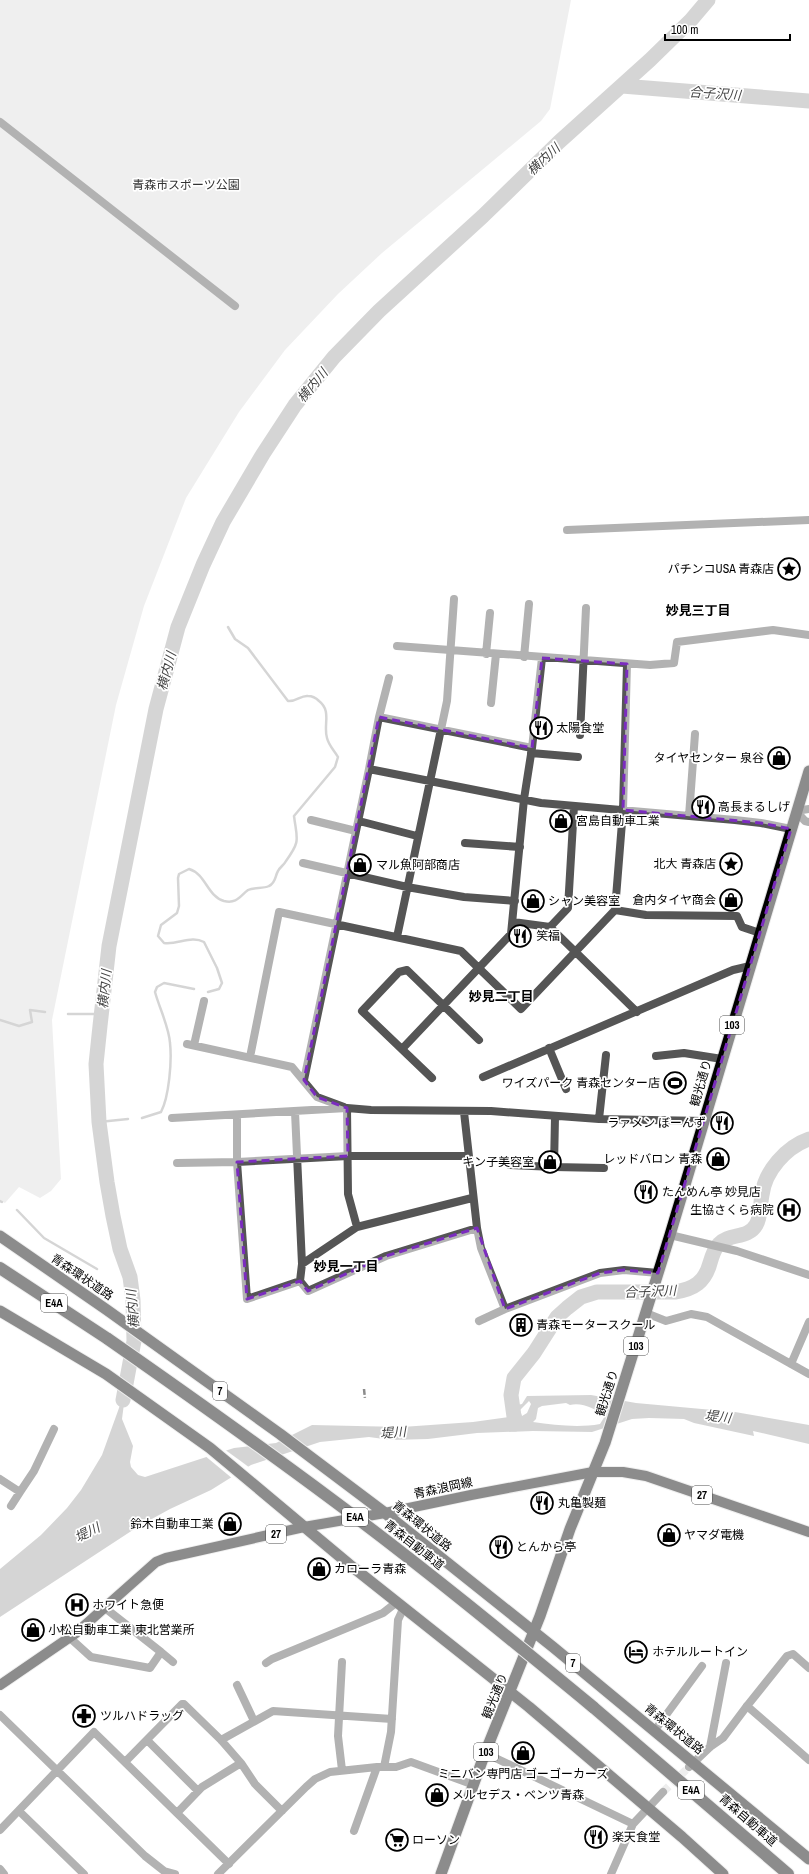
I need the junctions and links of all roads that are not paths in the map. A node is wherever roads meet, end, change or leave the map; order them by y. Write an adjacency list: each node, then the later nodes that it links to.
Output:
1 (0, 122): 2 (street)
2 (235, 306)
3 (809, 520): 4 (street)
4 (567, 530)
5 (454, 599): 11 (street)
6 (529, 604): 14 (street)
7 (586, 608): 16 (street)
8 (490, 613): 12 (street)
9 (809, 635): 17 (street)
10 (396, 646): 11 (street)
11 (449, 651): 12 (street); 21 (street)
12 (486, 654): 13 (street)
13 (496, 654): 14 (street); 19 (street)
14 (524, 657): 15 (street)
15 (542, 658): 16 (street); 24 (street)
16 (584, 661): 17 (street); 23 (street)
17 (627, 664): 32 (street)
18 (389, 678): 20 (street)
19 (491, 702)
20 (379, 716): 21 (street); 26 (street)
21 (442, 729): 24 (street); 28 (street)
22 (695, 734): 34 (street)
23 (580, 735)
24 (532, 750): 25 (street); 29 (street)
25 (578, 757)
26 (369, 769): 28 (street); 36 (street)
27 (809, 771): 33 (highway, 観光通り / 103)
28 (430, 780): 29 (street); 40 (street)
29 (524, 799): 30 (street); 42 (street)
30 (574, 806): 32 (street); 50 (street)
31 (809, 809): 33 (street)
32 (622, 810): 34 (street); 47 (street)
33 (796, 811): 37 (street); 38 (highway, 観光通り / 103)
34 (689, 816): 38 (street)
35 (311, 820): 39 (street)
36 (358, 821): 39 (street); 40 (street)
37 (809, 822)
38 (791, 829): 51 (highway, 観光通り / 103)
39 (356, 830): 44 (street)
40 (417, 836): 45 (street)
41 (465, 843): 42 (street)
42 (520, 847): 46 (street)
43 (303, 863): 44 (street)
44 (346, 873): 45 (street); 49 (street)
45 (407, 886): 46 (street); 52 (street)
46 (515, 901): 48 (street)
47 (615, 910): 51 (street); 53 (street)
48 (513, 922): 50 (street); 55 (street)
49 (335, 925): 52 (street); 64 (street); 68 (street)
50 (550, 927): 53 (street)
51 (760, 933): 54 (highway, 観光通り / 103)
52 (397, 937): 55 (street)
53 (576, 954): 55 (street); 58 (street)
54 (750, 966): 58 (street); 65 (highway, 観光通り / 103)
55 (480, 968): 57 (street)
56 (204, 1001): 64 (street)
57 (444, 1006): 59 (street); 61 (street); 61 (street)
58 (637, 1012): 60 (street)
59 (479, 1040)
60 (549, 1048): 66 (street); 69 (street)
61 (402, 1049): 67 (street)
62 (606, 1055): 76 (street)
63 (656, 1056): 65 (street)
64 (250, 1057): 68 (street)
65 (722, 1059): 77 (highway, 観光通り / 103)
66 (483, 1077)
67 (432, 1078)
68 (304, 1080): 70 (street)
69 (566, 1089)
70 (347, 1108): 71 (street); 72 (street); 78 (street)
71 (295, 1112): 73 (street); 80 (street)
72 (464, 1112): 74 (street); 79 (street)
73 (237, 1115): 75 (street); 81 (street)
74 (555, 1116): 76 (street); 84 (street)
75 (172, 1118)
76 (599, 1119): 77 (street)
77 (704, 1121): 89 (highway, 観光通り / 103)
78 (348, 1156): 79 (street); 80 (street); 87 (street)
79 (468, 1156): 86 (street)
80 (297, 1159): 81 (street); 91 (street)
81 (238, 1162): 82 (street); 95 (street)
82 (177, 1163)
83 (510, 1165): 84 (street)
84 (554, 1167): 85 (street)
85 (604, 1168)
86 (472, 1198): 87 (street); 88 (street)
87 (357, 1227): 91 (street)
88 (477, 1228): 95 (street); 96 (street)
89 (670, 1235): 93 (street); 94 (highway, 観光通り / 103)
90 (0, 1236): 108 (highway, 青森環状道路 / 7)
91 (302, 1264): 95 (street)
92 (0, 1268): 163 (highway, 青森自動車道 / E4A, bridge)
93 (809, 1275)
94 (657, 1276): 96 (street); 98 (highway, 観光通り / 103)
95 (300, 1281)
96 (505, 1309): 99 (street)
97 (0, 1311): 109 (highway)
98 (646, 1311): 101 (street); 104 (highway, 観光通り / 103)
99 (479, 1321)
100 (809, 1322): 101 (street)
101 (791, 1364): 102 (street)
102 (809, 1374)
103 (54, 1429): 106 (street)
104 (593, 1472): 108 (main road, 青森浪岡線 / 27); 110 (main road, 青森浪岡線 / 27); 113 (highway, 観光通り / 103)
105 (0, 1479): 106 (street)
106 (20, 1492): 107 (street)
107 (11, 1506)
108 (385, 1513): 109 (main road, 青森浪岡線 / 27); 113 (highway, 青森環状道路 / 7)
109 (304, 1527): 111 (highway); 112 (main road, 青森浪岡線 / 27)
110 (809, 1532)
111 (401, 1605): 118 (street); 124 (highway); 128 (street)
112 (105, 1608): 114 (main road, 青森浪岡線 / 27); 115 (street)
113 (534, 1632): 124 (highway, 観光通り / 103); 130 (highway, 青森環状道路 / 7)
114 (70, 1638): 115 (street); 122 (main road, 青森浪岡線 / 27)
115 (161, 1652): 116 (street)
116 (173, 1662)
117 (342, 1662): 126 (street)
118 (266, 1663)
119 (726, 1663): 133 (street)
120 (702, 1666): 130 (street)
121 (809, 1668): 125 (street)
122 (0, 1685)
123 (237, 1685): 129 (street)
124 (511, 1691): 134 (highway, 観光通り / 103); 145 (highway)
125 (747, 1706): 133 (street); 135 (street)
126 (339, 1714): 128 (street); 129 (street); 140 (street)
127 (0, 1715): 141 (street)
128 (392, 1719): 139 (street)
129 (254, 1721): 132 (street)
130 (655, 1730): 138 (highway, 青森環状道路 / 7)
131 (147, 1740): 132 (street); 136 (street); 143 (street)
132 (221, 1740): 137 (street)
133 (710, 1748): 138 (street)
134 (485, 1754): 142 (highway, 観光通り / 103); 149 (street)
135 (809, 1760)
136 (125, 1762): 141 (street); 148 (street)
137 (240, 1763): 143 (street); 147 (street)
138 (691, 1765): 152 (highway, 青森環状道路 / 7)
139 (381, 1767): 140 (street); 142 (street); 151 (street)
140 (342, 1770): 147 (street)
141 (58, 1771): 146 (street); 155 (street)
142 (474, 1785): 160 (highway, 観光通り / 103)
143 (198, 1791): 148 (street)
144 (663, 1792): 145 (street)
145 (648, 1808): 149 (street); 162 (highway)
146 (19, 1811): 150 (street); 157 (street)
147 (282, 1811): 153 (street)
148 (177, 1813): 153 (street)
149 (633, 1824): 161 (street)
150 (0, 1830)
151 (354, 1831)
152 (809, 1859)
153 (229, 1864): 159 (street)
154 (0, 1869): 156 (street)
155 (163, 1872): 158 (street)
156 (4, 1874)
157 (84, 1874)
158 (175, 1874)
159 (218, 1874)
160 (441, 1874)
161 (611, 1874)
162 (723, 1874)
163 (788, 1874)

